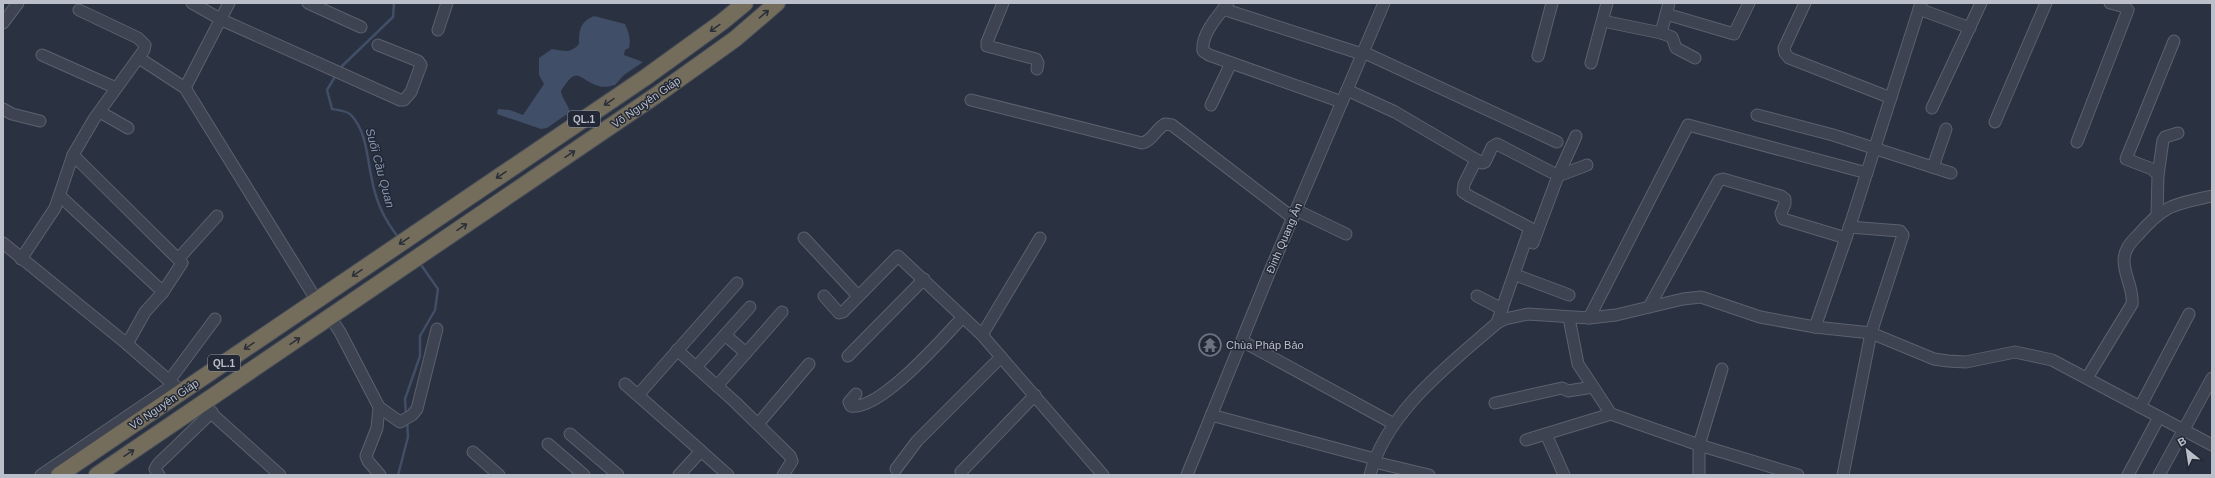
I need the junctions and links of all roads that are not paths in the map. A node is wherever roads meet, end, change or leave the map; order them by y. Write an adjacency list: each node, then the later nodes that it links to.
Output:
1 (18, 3): 24 (street)
2 (192, 3): 22 (street)
3 (229, 3): 22 (street)
4 (308, 3): 25 (street)
5 (447, 3): 27 (street)
6 (745, 3): 88 (highway, Võ Nguyên Giáp / QL.1, one-way to 88)
7 (778, 3): 93 (highway, Võ Nguyên Giáp / QL.1, one-way to 7)
8 (1004, 3): 38 (street)
9 (1384, 3): 31 (street, Đinh Quang Ân)
10 (1552, 3): 33 (street)
11 (1607, 3): 23 (street)
12 (1669, 3): 21 (street)
13 (1749, 3): 21 (street)
14 (1805, 3): 42 (street)
15 (1981, 3): 26 (street)
16 (2046, 3): 51 (street)
17 (2110, 3): 57 (street)
18 (1920, 5): 26 (street); 42 (street)
19 (1225, 6): 31 (street); 36 (street)
20 (79, 10): 34 (street)
21 (1666, 14): 28 (street)
22 (222, 20): 30 (street); 40 (street)
23 (1603, 20): 28 (street); 37 (street)
24 (3, 23)
25 (360, 27)
26 (1970, 28): 46 (street)
27 (438, 30)
28 (1661, 33): 35 (street)
29 (2174, 41): 66 (street)
30 (378, 45)
31 (1363, 53): 41 (street, Đinh Quang Ân); 56 (street)
32 (42, 55): 39 (street)
33 (1538, 56)
34 (139, 58): 39 (street); 40 (street)
35 (1695, 58)
36 (1231, 63): 44 (street); 45 (street)
37 (1591, 63)
38 (1037, 69)
39 (116, 88): 48 (street)
40 (185, 88): 88 (street)
41 (1347, 90): 44 (street, Đinh Quang Ân); 60 (street)
42 (1890, 98): 58 (street)
43 (971, 100): 69 (street)
44 (1342, 102): 69 (street, Đinh Quang Ân)
45 (1212, 105)
46 (1932, 108)
47 (3, 110): 50 (street)
48 (100, 112): 52 (street); 59 (street)
49 (1757, 115): 58 (street)
50 (40, 121)
51 (1995, 122)
52 (128, 128)
53 (1946, 129): 62 (street)
54 (2178, 133): 66 (street)
55 (1576, 136): 65 (street)
56 (1557, 142)
57 (2077, 142)
58 (1874, 148): 62 (street); 63 (street)
59 (73, 155): 67 (street); 78 (street)
60 (1476, 160): 65 (street); 94 (street)
61 (1588, 165): 65 (street)
62 (1933, 167): 64 (street)
63 (1867, 173): 72 (street); 97 (street)
64 (1951, 173)
65 (1555, 174): 80 (street)
66 (2158, 175): 70 (street)
67 (60, 196): 79 (street); 83 (street)
68 (2212, 196): 70 (street)
69 (1294, 214): 73 (street); 104 (street, Đinh Quang Ân)
70 (2157, 214): 113 (street)
71 (218, 216): 78 (street)
72 (1849, 227): 76 (street); 101 (street)
73 (1346, 234)
74 (804, 238): 86 (street)
75 (1040, 238): 103 (street)
76 (1846, 238): 90 (street); 99 (street)
77 (3, 244): 79 (street)
78 (179, 258): 83 (street)
79 (21, 259): 105 (street)
80 (1521, 278): 84 (street); 94 (street)
81 (924, 279): 86 (street); 95 (street); 108 (street)
82 (736, 284): 106 (street)
83 (163, 292): 105 (street)
84 (1569, 295)
85 (824, 296): 86 (street)
86 (858, 296)
87 (1477, 296): 94 (street)
88 (317, 300): 116 (highway, Võ Nguyên Giáp / QL.1, one-way to 116)
89 (750, 307): 102 (street)
90 (1649, 307): 97 (street); 99 (street)
91 (782, 312): 107 (street)
92 (2189, 314): 124 (street)
93 (330, 317): 123 (street); 125 (highway, Võ Nguyên Giáp / QL.1, one-way to 93)
94 (1501, 317): 96 (street); 130 (street)
95 (962, 318): 103 (street); 119 (street)
96 (1569, 318): 97 (street); 118 (street)
97 (1590, 318)
98 (215, 319): 116 (street)
99 (1814, 326): 101 (street)
100 (437, 329): 123 (street)
101 (1871, 332): 113 (street); 163 (street)
102 (725, 335): 107 (street); 111 (street)
103 (982, 335): 109 (street)
104 (1242, 341): 127 (street, Đinh Quang Ân); 130 (street)
105 (127, 344): 116 (street)
106 (677, 350): 111 (street); 120 (street)
107 (746, 353): 117 (street)
108 (848, 356)
109 (1001, 357): 121 (street); 141 (street)
110 (809, 364): 129 (street)
111 (696, 367): 117 (street)
112 (1722, 369): 136 (street)
113 (2087, 378): 124 (street)
114 (2212, 378): 131 (street)
115 (625, 384): 120 (street)
116 (174, 386): 144 (street); 145 (highway, Võ Nguyên Giáp / QL.1)
117 (718, 386): 129 (street)
118 (1593, 387): 122 (street); 126 (street)
119 (856, 394)
120 (638, 395): 138 (street)
121 (1035, 395): 143 (street); 156 (street)
122 (1495, 403)
123 (380, 407): 149 (street)
124 (2140, 407): 128 (street)
125 (206, 408): 146 (highway, Võ Nguyên Giáp / QL.1, one-way to 125); 147 (street); 148 (street)
126 (1611, 414): 133 (street); 136 (street)
127 (1211, 415): 140 (street); 157 (street, Đinh Quang Ân)
128 (2159, 417): 131 (street); 164 (street)
129 (758, 424): 155 (street)
130 (1394, 424): 140 (street)
131 (2183, 430): 137 (street); 165 (street)
132 (570, 434): 152 (street)
133 (1546, 434): 134 (street); 160 (street)
134 (1526, 440)
135 (548, 444): 151 (street)
136 (1700, 445): 142 (street); 161 (street)
137 (2212, 445)
138 (701, 451): 153 (street); 154 (street)
139 (473, 452): 150 (street)
140 (1375, 461): 158 (street); 159 (street)
141 (896, 470)
142 (1770, 471): 162 (street)
143 (961, 472)
144 (41, 475)
145 (59, 475)
146 (98, 475)
147 (159, 475)
148 (280, 475)
149 (380, 475)
150 (499, 475)
151 (584, 475)
152 (618, 475)
153 (679, 475)
154 (728, 475)
155 (783, 475)
156 (1103, 475)
157 (1187, 475)
158 (1370, 475)
159 (1429, 475)
160 (1564, 475)
161 (1699, 475)
162 (1798, 475)
163 (1843, 475)
164 (2128, 475)
165 (2160, 475)

